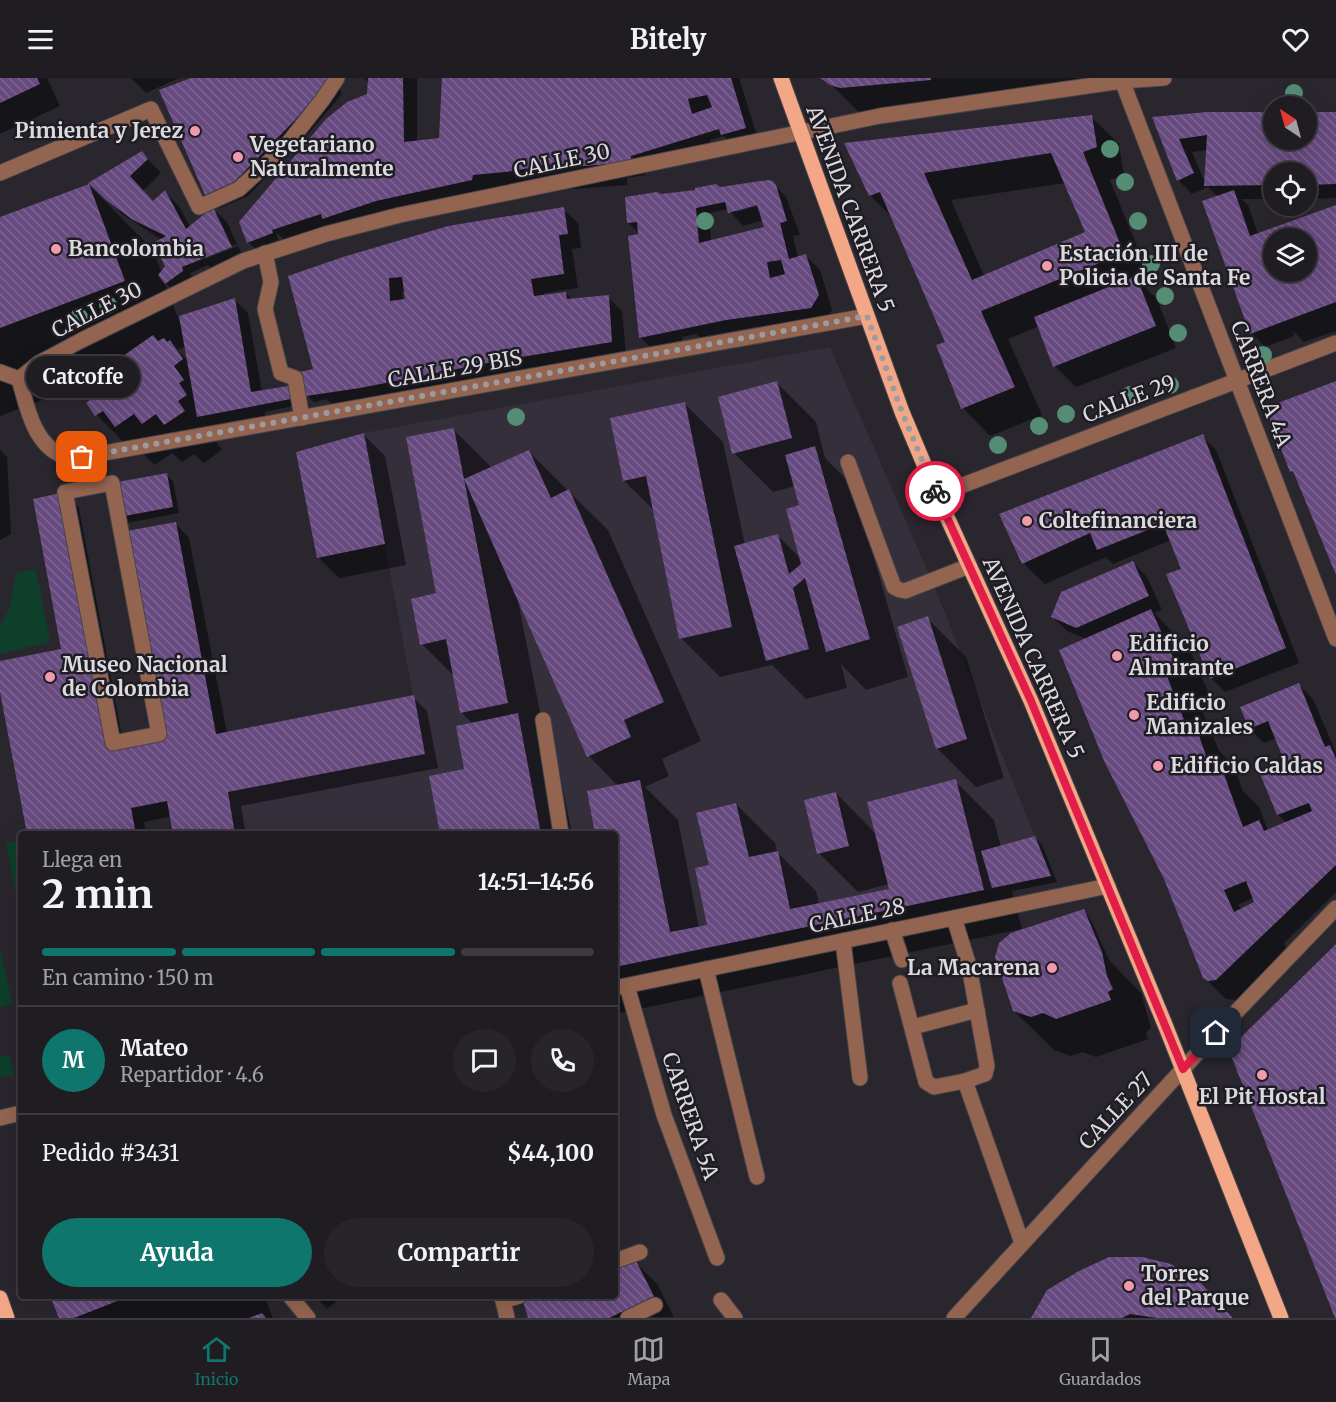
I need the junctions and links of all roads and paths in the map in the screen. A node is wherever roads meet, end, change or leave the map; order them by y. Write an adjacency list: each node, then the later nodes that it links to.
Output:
1 (337, 78): 6 (street)
2 (781, 78): 5 (main road, AVENIDA CARRERA 5)
3 (1164, 78): 4 (street, CALLE 30)
4 (1122, 80): 5 (street, CALLE 30); 12 (street, CARRERA 4A)
5 (801, 133): 7 (street, CALLE 30); 8 (main road, AVENIDA CARRERA 5)
6 (0, 173)
7 (265, 253): 11 (street, CALLE 30); 13 (street)
8 (867, 316): 13 (street, CALLE 29 BIS); 16 (main road, AVENIDA CARRERA 5)
9 (1336, 343): 12 (street, CALLE 29)
10 (0, 372): 11 (street)
11 (20, 379): 13 (street, CALLE 29 BIS)
12 (1237, 380): 16 (street, CALLE 29); 18 (street, CARRERA 4A)
13 (302, 418)
14 (848, 462): 17 (street)
15 (65, 492): 15 (street)
16 (937, 495): 17 (main road, AVENIDA CARRERA 5)
17 (969, 566): 21 (main road, AVENIDA CARRERA 5)
18 (1336, 639)
19 (543, 720): 20 (street)
20 (561, 831)
21 (1108, 886): 23 (street, CALLE 28); 32 (main road, AVENIDA CARRERA 5)
22 (1336, 908): 32 (street, CALLE 27)
23 (954, 918): 24 (street, CALLE 28); 30 (street)
24 (892, 930): 25 (street, CALLE 28); 26 (street)
25 (843, 941): 27 (street, CALLE 28); 33 (street)
26 (902, 960)
27 (706, 969): 29 (street, CALLE 28); 37 (street)
28 (900, 983): 31 (street)
29 (621, 987): 40 (street, CARRERA 5A)
30 (977, 1010): 31 (street); 34 (street)
31 (913, 1027): 34 (street)
32 (1183, 1069): 38 (street, CALLE 27); 53 (main road, AVENIDA CARRERA 5)
33 (860, 1078)
34 (965, 1081): 38 (street)
35 (18, 1114): 36 (street)
36 (0, 1118)
37 (757, 1177)
38 (1022, 1244): 52 (street, CALLE 27)
39 (639, 1252): 41 (street)
40 (717, 1258)
41 (618, 1260)
42 (0, 1298): 47 (main road)
43 (292, 1299): 48 (street)
44 (503, 1299): 49 (street)
45 (721, 1299): 51 (street)
46 (655, 1305): 50 (street)
47 (7, 1318)
48 (308, 1318)
49 (507, 1318)
50 (628, 1318)
51 (735, 1318)
52 (954, 1318)
53 (1281, 1318)

